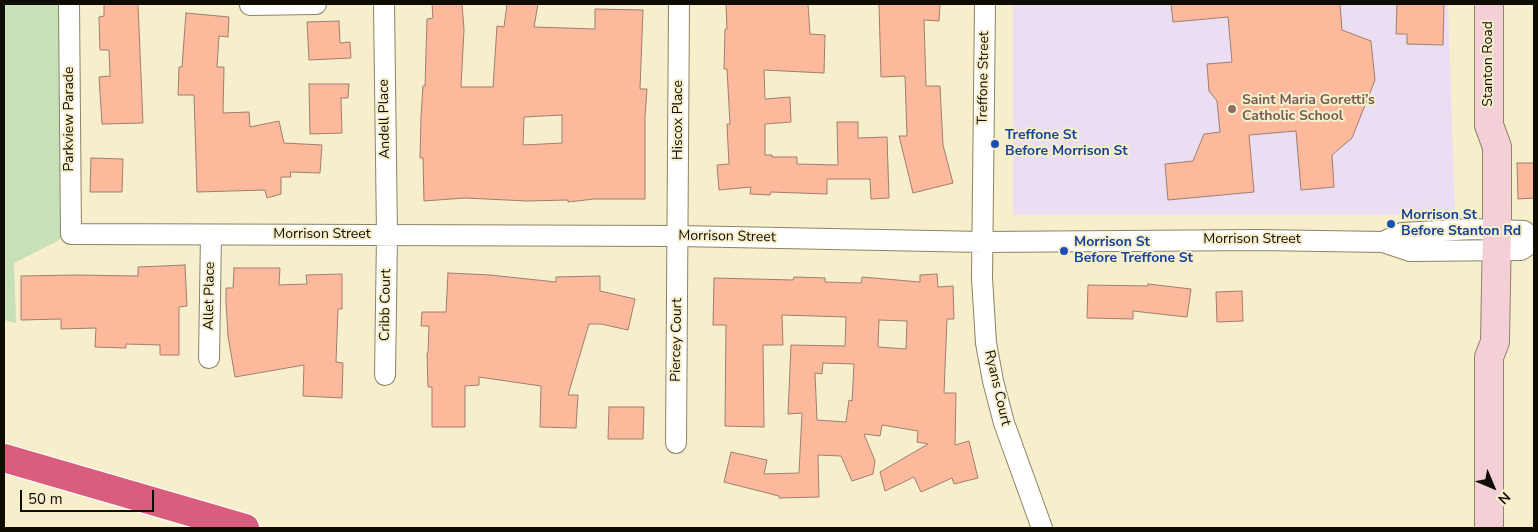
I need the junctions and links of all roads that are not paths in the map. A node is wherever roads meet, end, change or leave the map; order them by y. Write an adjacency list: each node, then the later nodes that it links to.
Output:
1 (69, 4): 8 (street, Parkview Parade)
2 (316, 4): 7 (street)
3 (384, 4): 10 (street, Andell Place)
4 (679, 4): 11 (street, Hiscox Place)
5 (985, 4): 14 (street, Treffone Street)
6 (1489, 4): 12 (street, Stanton Road)
7 (250, 5)
8 (71, 234): 9 (street, Morrison Street)
9 (211, 235): 10 (street, Morrison Street); 15 (street, Allet Place)
10 (387, 235): 11 (street, Morrison Street); 16 (street, Cribb Court)
11 (678, 236): 14 (street, Morrison Street); 17 (street, Piercey Court)
12 (1488, 240): 13 (street, Morrison Street); 14 (street, Morrison Street); 21 (street, Stanton Road)
13 (1534, 241)
14 (983, 242): 20 (street, Ryans Court)
15 (209, 358)
16 (385, 375)
17 (676, 443)
18 (4, 458): 19 (highway)
19 (245, 528)
20 (1042, 528)
21 (1489, 528)

